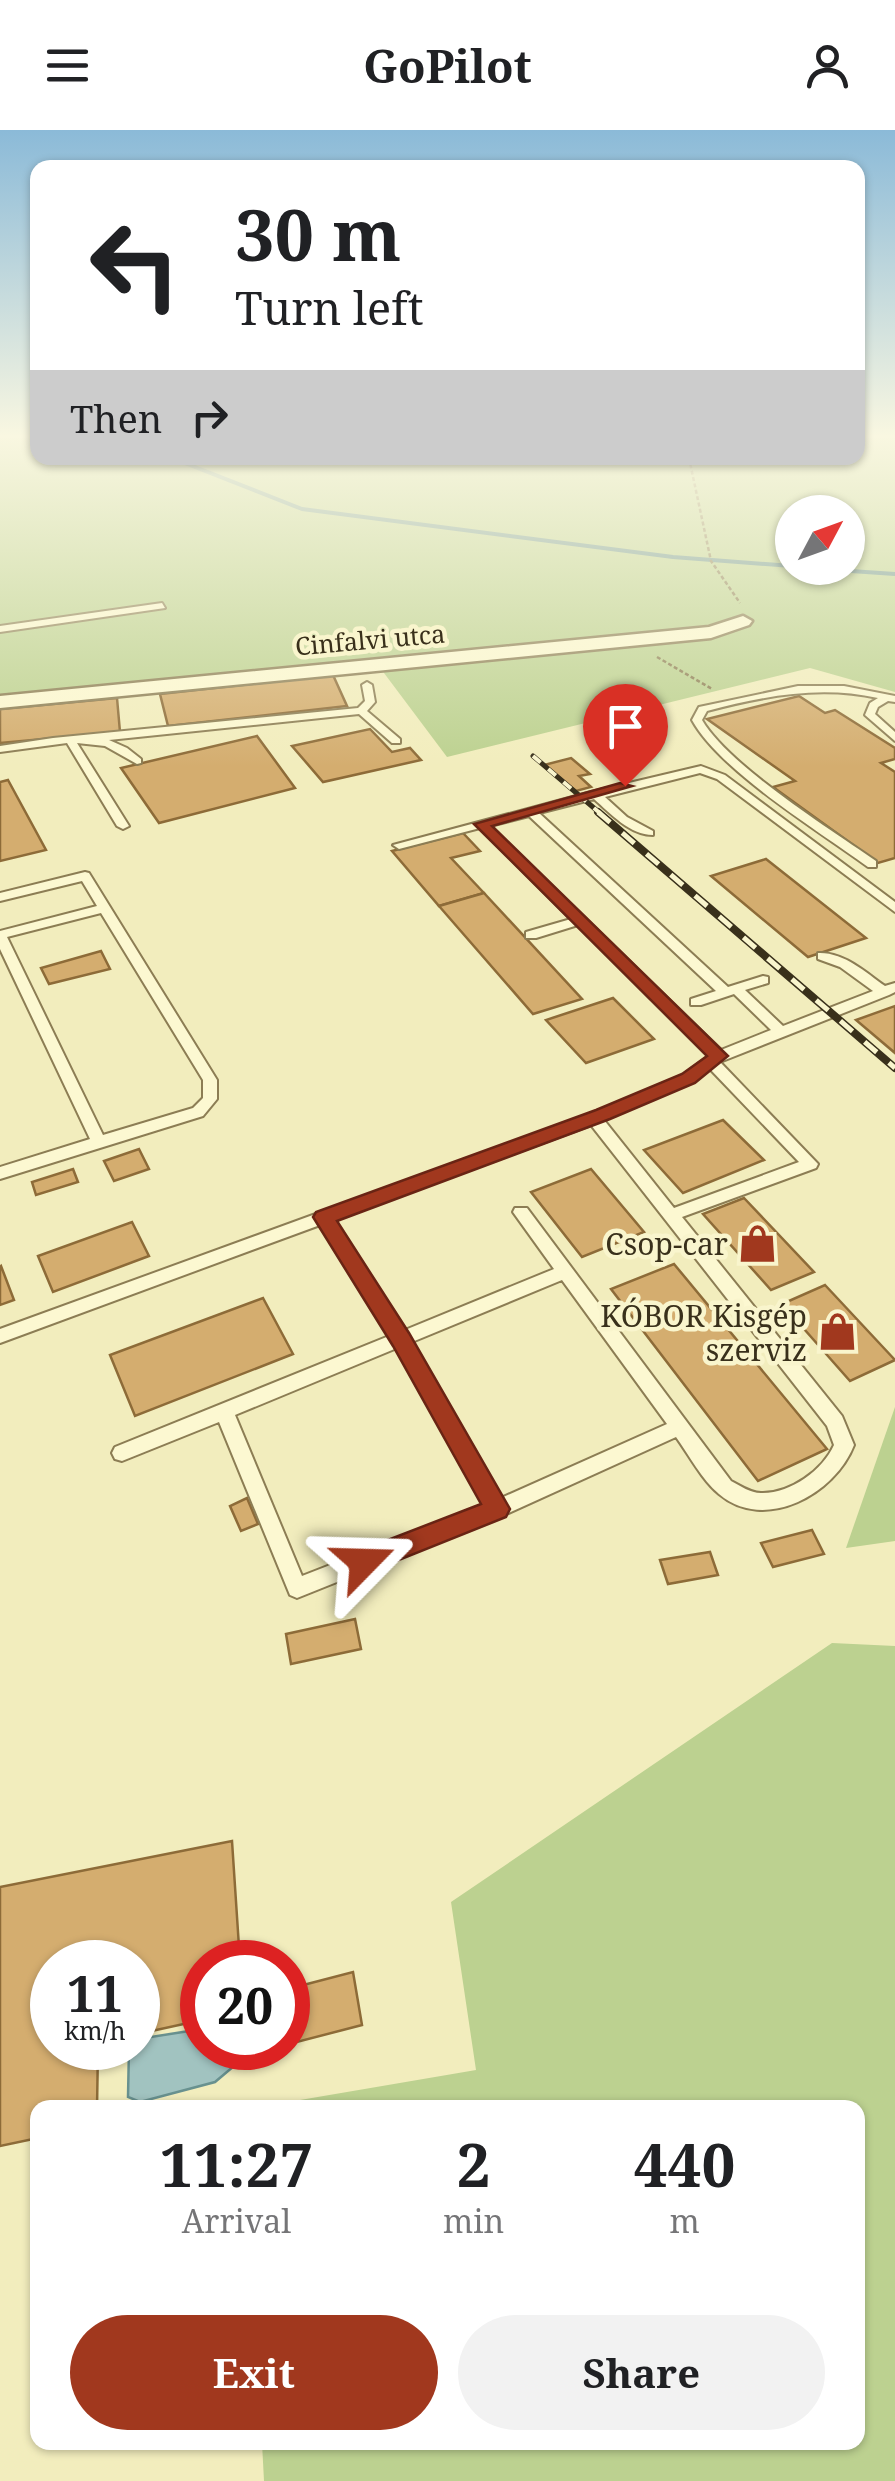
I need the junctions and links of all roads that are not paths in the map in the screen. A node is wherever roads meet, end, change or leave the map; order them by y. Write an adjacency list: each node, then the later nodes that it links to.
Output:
1 (162, 606): 3 (lane)
2 (743, 620): 6 (street, Cinfalvi utca)
3 (0, 629)
4 (367, 685): 7 (lane)
5 (891, 698): 8 (lane); 19 (lane)
6 (0, 702)
7 (361, 711): 9 (lane); 10 (lane)
8 (895, 738)
9 (76, 740): 11 (lane); 12 (lane); 16 (lane)
10 (396, 741)
11 (0, 749)
12 (137, 761)
13 (595, 794): 14 (lane); 17 (lane); 22 (lane)
14 (530, 811): 15 (lane); 30 (lane)
15 (482, 824): 18 (lane); 23 (lane)
16 (123, 826)
17 (649, 833)
18 (399, 845)
19 (872, 864)
20 (0, 897): 21 (lane)
21 (106, 908): 25 (lane); 36 (lane)
22 (895, 908)
23 (580, 920): 27 (lane); 34 (lane)
24 (0, 923): 25 (lane)
25 (26, 928): 26 (lane)
26 (0, 935): 36 (lane)
27 (531, 935)
28 (823, 956): 31 (lane)
29 (762, 980): 30 (lane)
30 (731, 990): 32 (lane); 33 (lane)
31 (891, 990): 33 (lane)
32 (696, 1002)
33 (781, 1032): 34 (lane)
34 (714, 1059): 35 (lane); 39 (lane)
35 (594, 1118): 39 (lane); 40 (lane)
36 (100, 1142): 37 (lane)
37 (0, 1174)
38 (521, 1212): 41 (lane)
39 (672, 1215): 45 (lane)
40 (324, 1217): 42 (lane); 43 (lane)
41 (564, 1272): 43 (lane); 45 (lane)
42 (0, 1336)
43 (401, 1339): 44 (lane); 47 (lane)
44 (224, 1411): 46 (lane); 47 (lane)
45 (678, 1427): 47 (lane)
46 (122, 1453)
47 (497, 1509)

